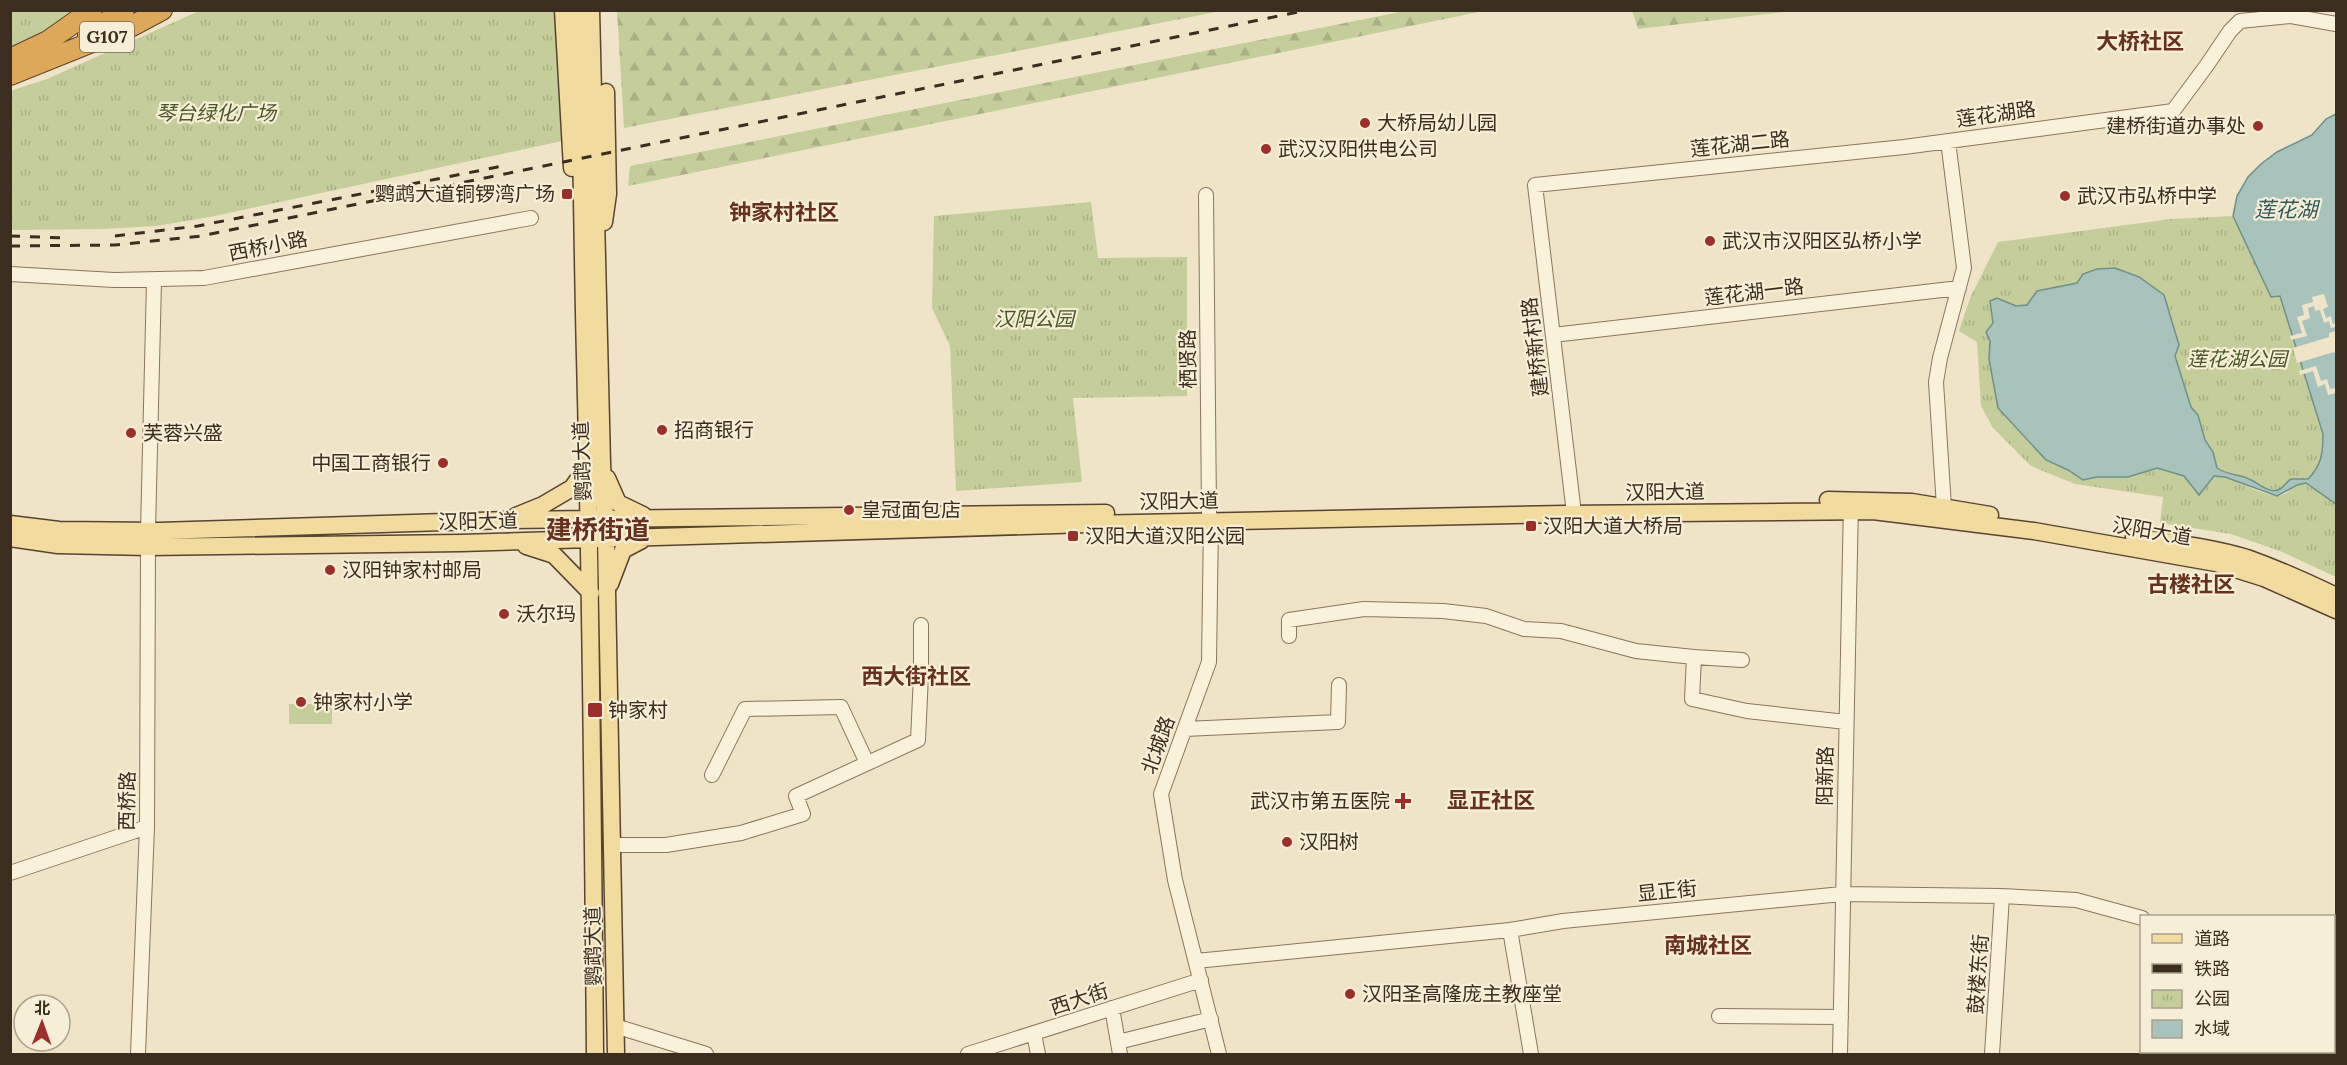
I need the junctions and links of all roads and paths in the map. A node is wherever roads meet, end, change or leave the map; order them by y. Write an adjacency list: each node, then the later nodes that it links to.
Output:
1 (93, 10): 9 (highway, G107)
2 (124, 10): 10 (highway)
3 (162, 10): 10 (highway, G107)
4 (563, 10): 16 (main road)
5 (577, 10): 16 (main road, 鹦鹉大道)
6 (591, 10): 16 (main road, 鹦鹉大道)
7 (600, 10): 16 (main road)
8 (2337, 24): 12 (street, 莲花湖路)
9 (10, 59)
10 (50, 60): 11 (highway, G107)
11 (10, 75)
12 (1948, 141): 13 (street, 莲花湖二路); 19 (street, 莲花湖路)
13 (1535, 185): 20 (street, 建桥新村路)
14 (1206, 195): 25 (street, 栖贤路)
15 (531, 218): 18 (street, 西桥小路)
16 (590, 264): 21 (main road, 鹦鹉大道)
17 (10, 274): 18 (street, 西桥小路)
18 (154, 281): 32 (street, 西桥路)
19 (1959, 288): 20 (street, 莲花湖一路); 24 (street, 莲花湖路)
20 (1553, 335): 22 (street, 建桥新村路)
21 (595, 463): 26 (main road); 27 (main road, 鹦鹉大道); 28 (main road)
22 (1573, 505): 23 (main road, 汉阳大道); 25 (main road, 汉阳大道)
23 (1851, 505): 24 (main road, 汉阳大道); 25 (main road, 汉阳大道); 37 (main road, 汉阳大道); 43 (street, 阳新路)
24 (1944, 507): 36 (main road, 汉阳大道)
25 (1210, 517): 26 (main road, 汉阳大道); 30 (main road, 汉阳大道); 44 (street, 北城路)
26 (658, 518): 27 (main road, 汉阳大道)
27 (597, 519): 28 (main road, 汉阳大道); 33 (main road, 鹦鹉大道)
28 (508, 520): 32 (main road, 汉阳大道)
29 (10, 524): 32 (main road, 汉阳大道)
30 (660, 537): 33 (main road, 汉阳大道); 35 (main road)
31 (10, 538): 32 (main road, 汉阳大道)
32 (148, 539): 34 (main road, 汉阳大道); 47 (street, 西桥路)
33 (598, 539): 34 (main road, 汉阳大道); 35 (main road, 鹦鹉大道)
34 (507, 542): 35 (main road)
35 (599, 593): 48 (main road, 鹦鹉大道); 64 (main road, 鹦鹉大道)
36 (2337, 596)
37 (2337, 610)
38 (921, 625): 45 (street)
39 (1289, 636): 40 (street)
40 (1694, 657): 41 (street); 43 (street)
41 (1742, 660)
42 (1339, 685): 44 (street)
43 (1846, 722): 50 (street, 阳新路)
44 (1185, 729): 54 (street, 北城路)
45 (867, 763): 46 (street); 48 (street)
46 (712, 775)
47 (147, 827): 49 (street); 63 (street, 西桥路)
48 (613, 845): 60 (main road, 鹦鹉大道)
49 (10, 873)
50 (1842, 894): 51 (street, 显正街); 53 (street, 显正街); 58 (street, 阳新路)
51 (2002, 896): 52 (street, 显正街); 72 (street, 鼓楼东街)
52 (2140, 917)
53 (1510, 930): 54 (street, 显正街); 70 (street)
54 (1196, 961): 55 (street, 北城路)
55 (1201, 980): 56 (street, 西大街); 59 (street, 北城路)
56 (1112, 1008): 61 (street, 西大街); 62 (street)
57 (1719, 1016): 58 (street)
58 (1841, 1017): 71 (street, 阳新路)
59 (1211, 1019): 62 (street); 69 (street, 北城路)
60 (615, 1026): 65 (main road, 鹦鹉大道); 66 (street)
61 (1034, 1034): 67 (street, 西大街); 68 (street)
62 (1119, 1048)
63 (138, 1054)
64 (595, 1054)
65 (616, 1054)
66 (706, 1054)
67 (969, 1054)
68 (1038, 1054)
69 (1220, 1054)
70 (1531, 1054)
71 (1840, 1054)
72 (1992, 1054)

